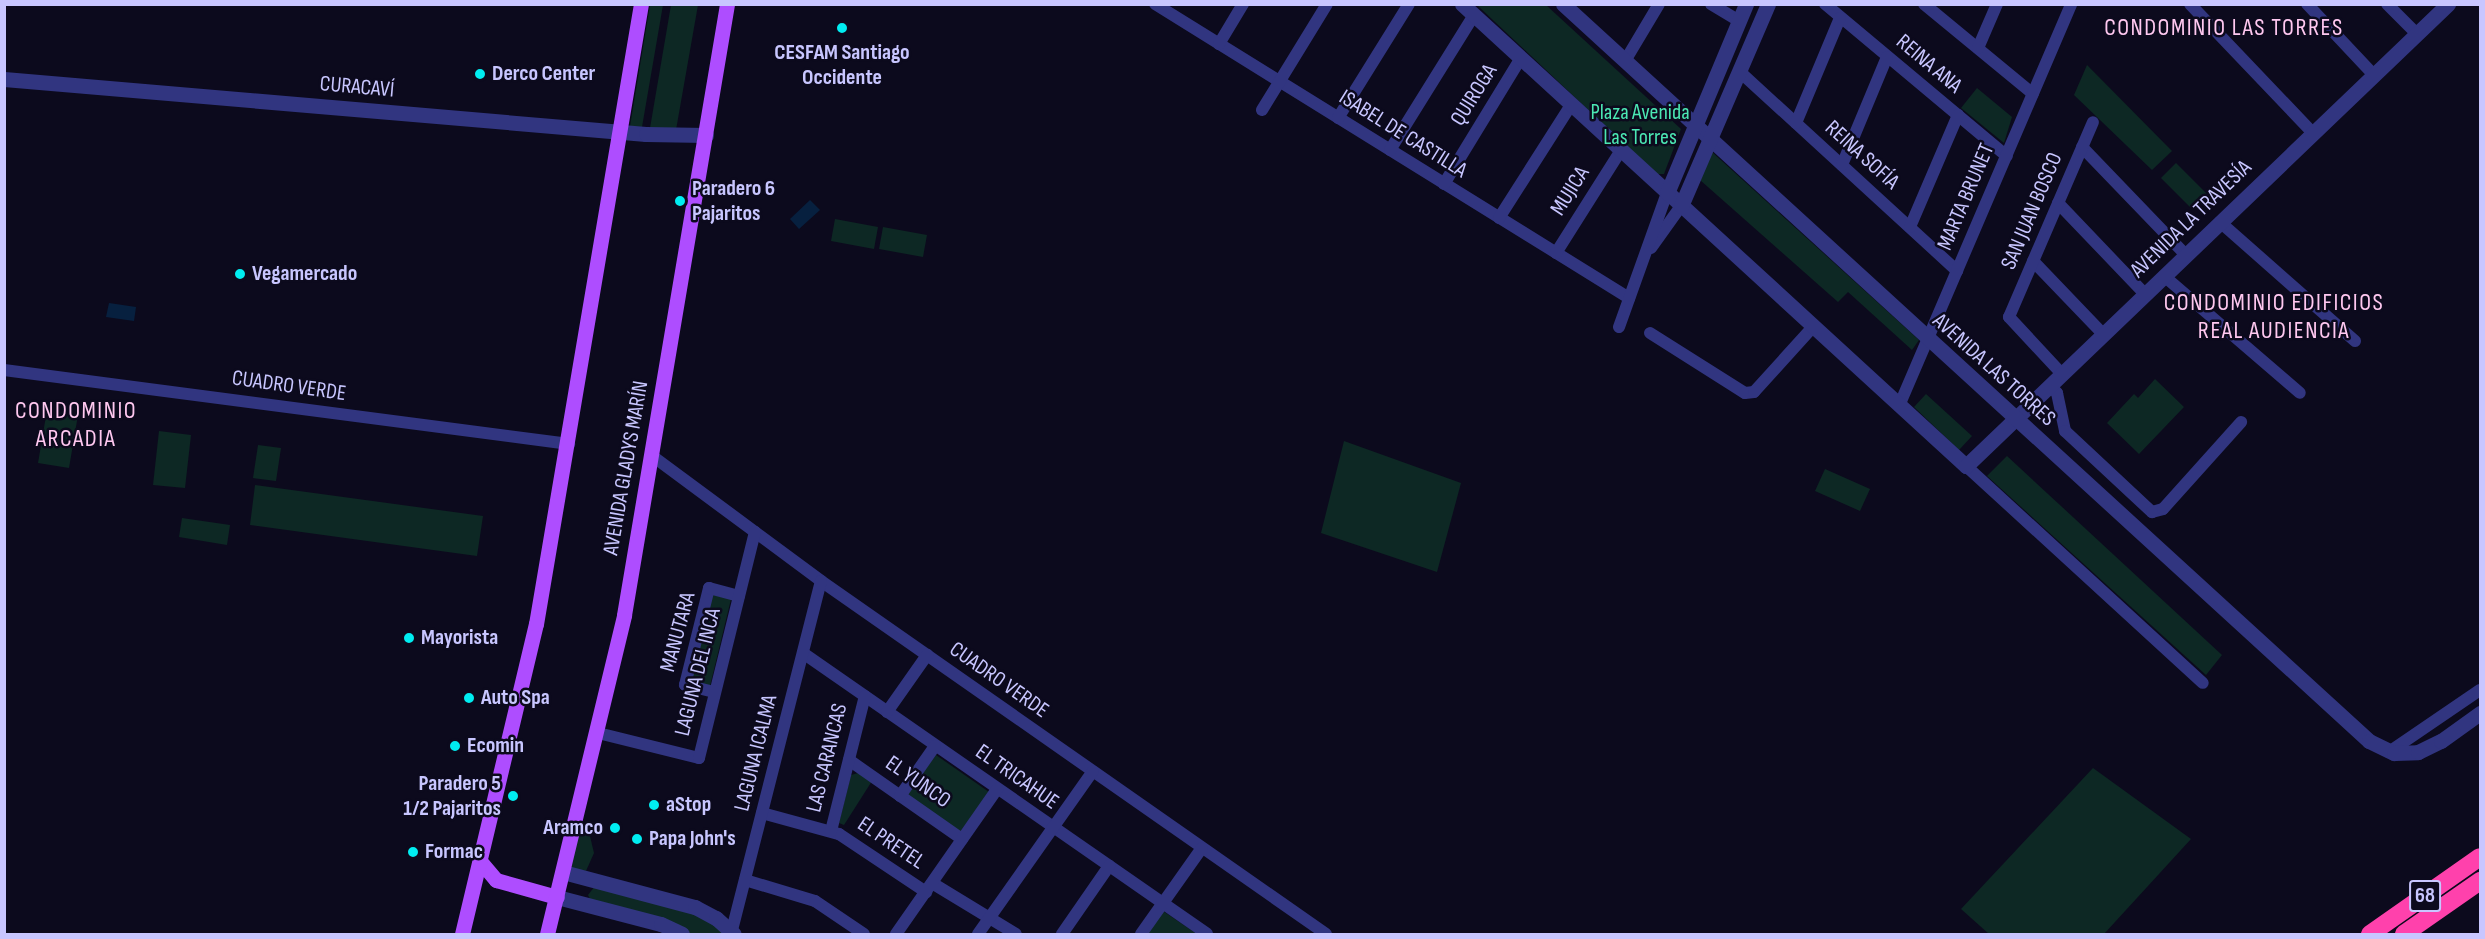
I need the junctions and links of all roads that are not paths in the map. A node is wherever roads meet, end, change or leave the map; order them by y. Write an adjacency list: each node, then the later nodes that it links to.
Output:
1 (641, 4): 41 (main road)
2 (727, 4): 43 (main road, AVENIDA GLADYS MARÍN)
3 (1155, 4): 24 (street, ISABEL DE CASTILLA)
4 (1244, 4): 24 (street)
5 (1327, 4): 32 (street)
6 (1409, 4): 37 (street)
7 (1563, 4): 28 (street, AVENIDA LAS TORRES)
8 (1659, 4): 28 (street)
9 (1711, 4): 22 (street)
10 (1746, 4): 22 (street)
11 (1768, 4): 29 (street)
12 (1825, 4): 21 (street, REINA ANA)
13 (1924, 4): 25 (street)
14 (1997, 4): 25 (street)
15 (2071, 4): 33 (street, MARTA BRUNET)
16 (2190, 4): 42 (street)
17 (2307, 4): 30 (street)
18 (2388, 4): 23 (street)
19 (2448, 4): 23 (street, AVENIDA LA TRAVESÍA)
20 (1468, 10): 27 (street); 46 (street)
21 (1840, 18): 26 (street, REINA ANA); 39 (street)
22 (1738, 21): 40 (street)
23 (2417, 34): 30 (street, AVENIDA LA TRAVESÍA)
24 (1219, 44): 32 (street, ISABEL DE CASTILLA)
25 (1978, 48): 33 (street)
26 (1887, 57): 36 (street, REINA ANA); 49 (street)
27 (1521, 58): 34 (street); 50 (street, QUIROGA)
28 (1625, 61): 40 (street, AVENIDA LAS TORRES)
29 (1739, 71): 39 (street, REINA SOFÍA); 44 (street)
30 (2374, 75): 42 (street, AVENIDA LA TRAVESÍA)
31 (4, 80): 41 (street, CURACAVÍ)
32 (1280, 82): 35 (street); 37 (street, ISABEL DE CASTILLA)
33 (2033, 94): 48 (street, MARTA BRUNET)
34 (1571, 105): 47 (street); 54 (street)
35 (1262, 110)
36 (1958, 115): 48 (street, REINA ANA); 56 (street)
37 (1338, 118): 46 (street, ISABEL DE CASTILLA)
38 (2093, 122): 45 (street, SAN JUAN BOSCO)
39 (1796, 123): 49 (street, REINA SOFÍA)
40 (1694, 124): 44 (street, AVENIDA LAS TORRES); 51 (street)
41 (620, 131): 43 (street, CURACAVÍ); 78 (main road)
42 (2313, 133): 55 (street, AVENIDA LA TRAVESÍA)
43 (706, 135): 79 (main road, AVENIDA GLADYS MARÍN)
44 (1710, 139): 53 (street); 69 (street, AVENIDA LAS TORRES)
45 (2082, 147): 52 (street, SAN JUAN BOSCO); 58 (street)
46 (1390, 150): 50 (street, ISABEL DE CASTILLA)
47 (1621, 150): 51 (street); 57 (street, MUJICA)
48 (2007, 156): 61 (street, MARTA BRUNET)
49 (1842, 165): 56 (street, REINA SOFÍA)
50 (1444, 184): 54 (street, ISABEL DE CASTILLA)
51 (1666, 193): 53 (street); 60 (street)
52 (2058, 203): 59 (street, SAN JUAN BOSCO); 63 (street)
53 (1681, 206): 60 (street); 66 (street)
54 (1499, 218): 57 (street, ISABEL DE CASTILLA)
55 (2220, 222): 58 (street, AVENIDA LA TRAVESÍA); 70 (street)
56 (1910, 227): 61 (street, REINA SOFÍA)
57 (1556, 253): 64 (street, ISABEL DE CASTILLA)
58 (2186, 255): 62 (street, AVENIDA LA TRAVESÍA)
59 (2033, 261): 68 (street); 72 (street, SAN JUAN BOSCO)
60 (1642, 262): 64 (street)
61 (1957, 270): 69 (street, MARTA BRUNET)
62 (2164, 276): 63 (street, AVENIDA LA TRAVESÍA); 74 (street)
63 (2145, 294): 68 (street, AVENIDA LA TRAVESÍA)
64 (1629, 298): 65 (street)
65 (1618, 327)
66 (1813, 327): 67 (street); 75 (street)
67 (1650, 333)
68 (2103, 334): 72 (street, AVENIDA LA TRAVESÍA)
69 (1928, 340): 75 (street, MARTA BRUNET); 76 (street, AVENIDA LAS TORRES)
70 (2355, 341)
71 (4, 370): 78 (street, CUADRO VERDE)
72 (2062, 374): 73 (street, AVENIDA LA TRAVESÍA)
73 (2050, 385): 76 (street, AVENIDA LA TRAVESÍA); 77 (street)
74 (2300, 393)
75 (1899, 405): 80 (street)
76 (2015, 419): 80 (street, AVENIDA LA TRAVESÍA); 94 (street, AVENIDA LAS TORRES)
77 (2241, 422)
78 (569, 444): 105 (main road)
79 (651, 456): 81 (street, CUADRO VERDE); 92 (main road, AVENIDA GLADYS MARÍN)
80 (1966, 466): 86 (street)
81 (755, 532): 82 (street, CUADRO VERDE); 83 (street, LAGUNA DEL INCA)
82 (821, 581): 84 (street, LAGUNA ICALMA); 85 (street, CUADRO VERDE)
83 (739, 596): 88 (street, LAGUNA DEL INCA); 88 (street, MANUTARA)
84 (803, 653): 89 (street, EL TRICAHUE); 99 (street, LAGUNA ICALMA)
85 (927, 655): 90 (street); 96 (street, CUADRO VERDE)
86 (2203, 683)
87 (2481, 690): 94 (street)
88 (714, 692): 92 (street, LAGUNA DEL INCA)
89 (865, 696): 90 (street, EL TRICAHUE); 95 (street, LAS CARANCAS)
90 (887, 712): 93 (street, EL TRICAHUE)
91 (2481, 713): 94 (street)
92 (598, 733): 107 (main road, AVENIDA GLADYS MARÍN)
93 (935, 746): 97 (street, EL TRICAHUE); 98 (street)
94 (2396, 753)
95 (849, 760): 98 (street, EL YUNCO); 101 (street, LAS CARANCAS)
96 (1093, 771): 100 (street); 103 (street, CUADRO VERDE)
97 (998, 789): 100 (street, EL TRICAHUE); 102 (street)
98 (900, 796): 102 (street, EL YUNCO)
99 (762, 813): 101 (street, EL PRETEL); 108 (street, LAGUNA ICALMA)
100 (1053, 828): 106 (street, EL TRICAHUE); 113 (street)
101 (831, 831): 110 (street, EL PRETEL)
102 (962, 839): 110 (street)
103 (1202, 848): 112 (street); 125 (street, CUADRO VERDE)
104 (2481, 857): 126 (highway, 68)
105 (480, 861): 111 (main road); 114 (main road)
106 (1109, 866): 112 (street, EL TRICAHUE); 122 (street)
107 (563, 872): 111 (main road, AVENIDA GLADYS MARÍN); 117 (street)
108 (745, 880): 117 (street, LAGUNA ICALMA); 118 (street)
109 (2481, 881): 127 (highway, 68)
110 (929, 887): 113 (street, EL PRETEL); 119 (street)
111 (557, 897): 115 (main road, AVENIDA GLADYS MARÍN); 116 (street)
112 (1163, 904): 123 (street); 124 (street, EL TRICAHUE)
113 (990, 918): 120 (street); 121 (street, EL PRETEL)
114 (462, 934)
115 (548, 934)
116 (682, 934)
117 (732, 934)
118 (864, 934)
119 (896, 934)
120 (978, 934)
121 (1016, 934)
122 (1062, 934)
123 (1141, 934)
124 (1207, 934)
125 (1326, 934)
126 (2370, 934)
127 (2404, 934)

